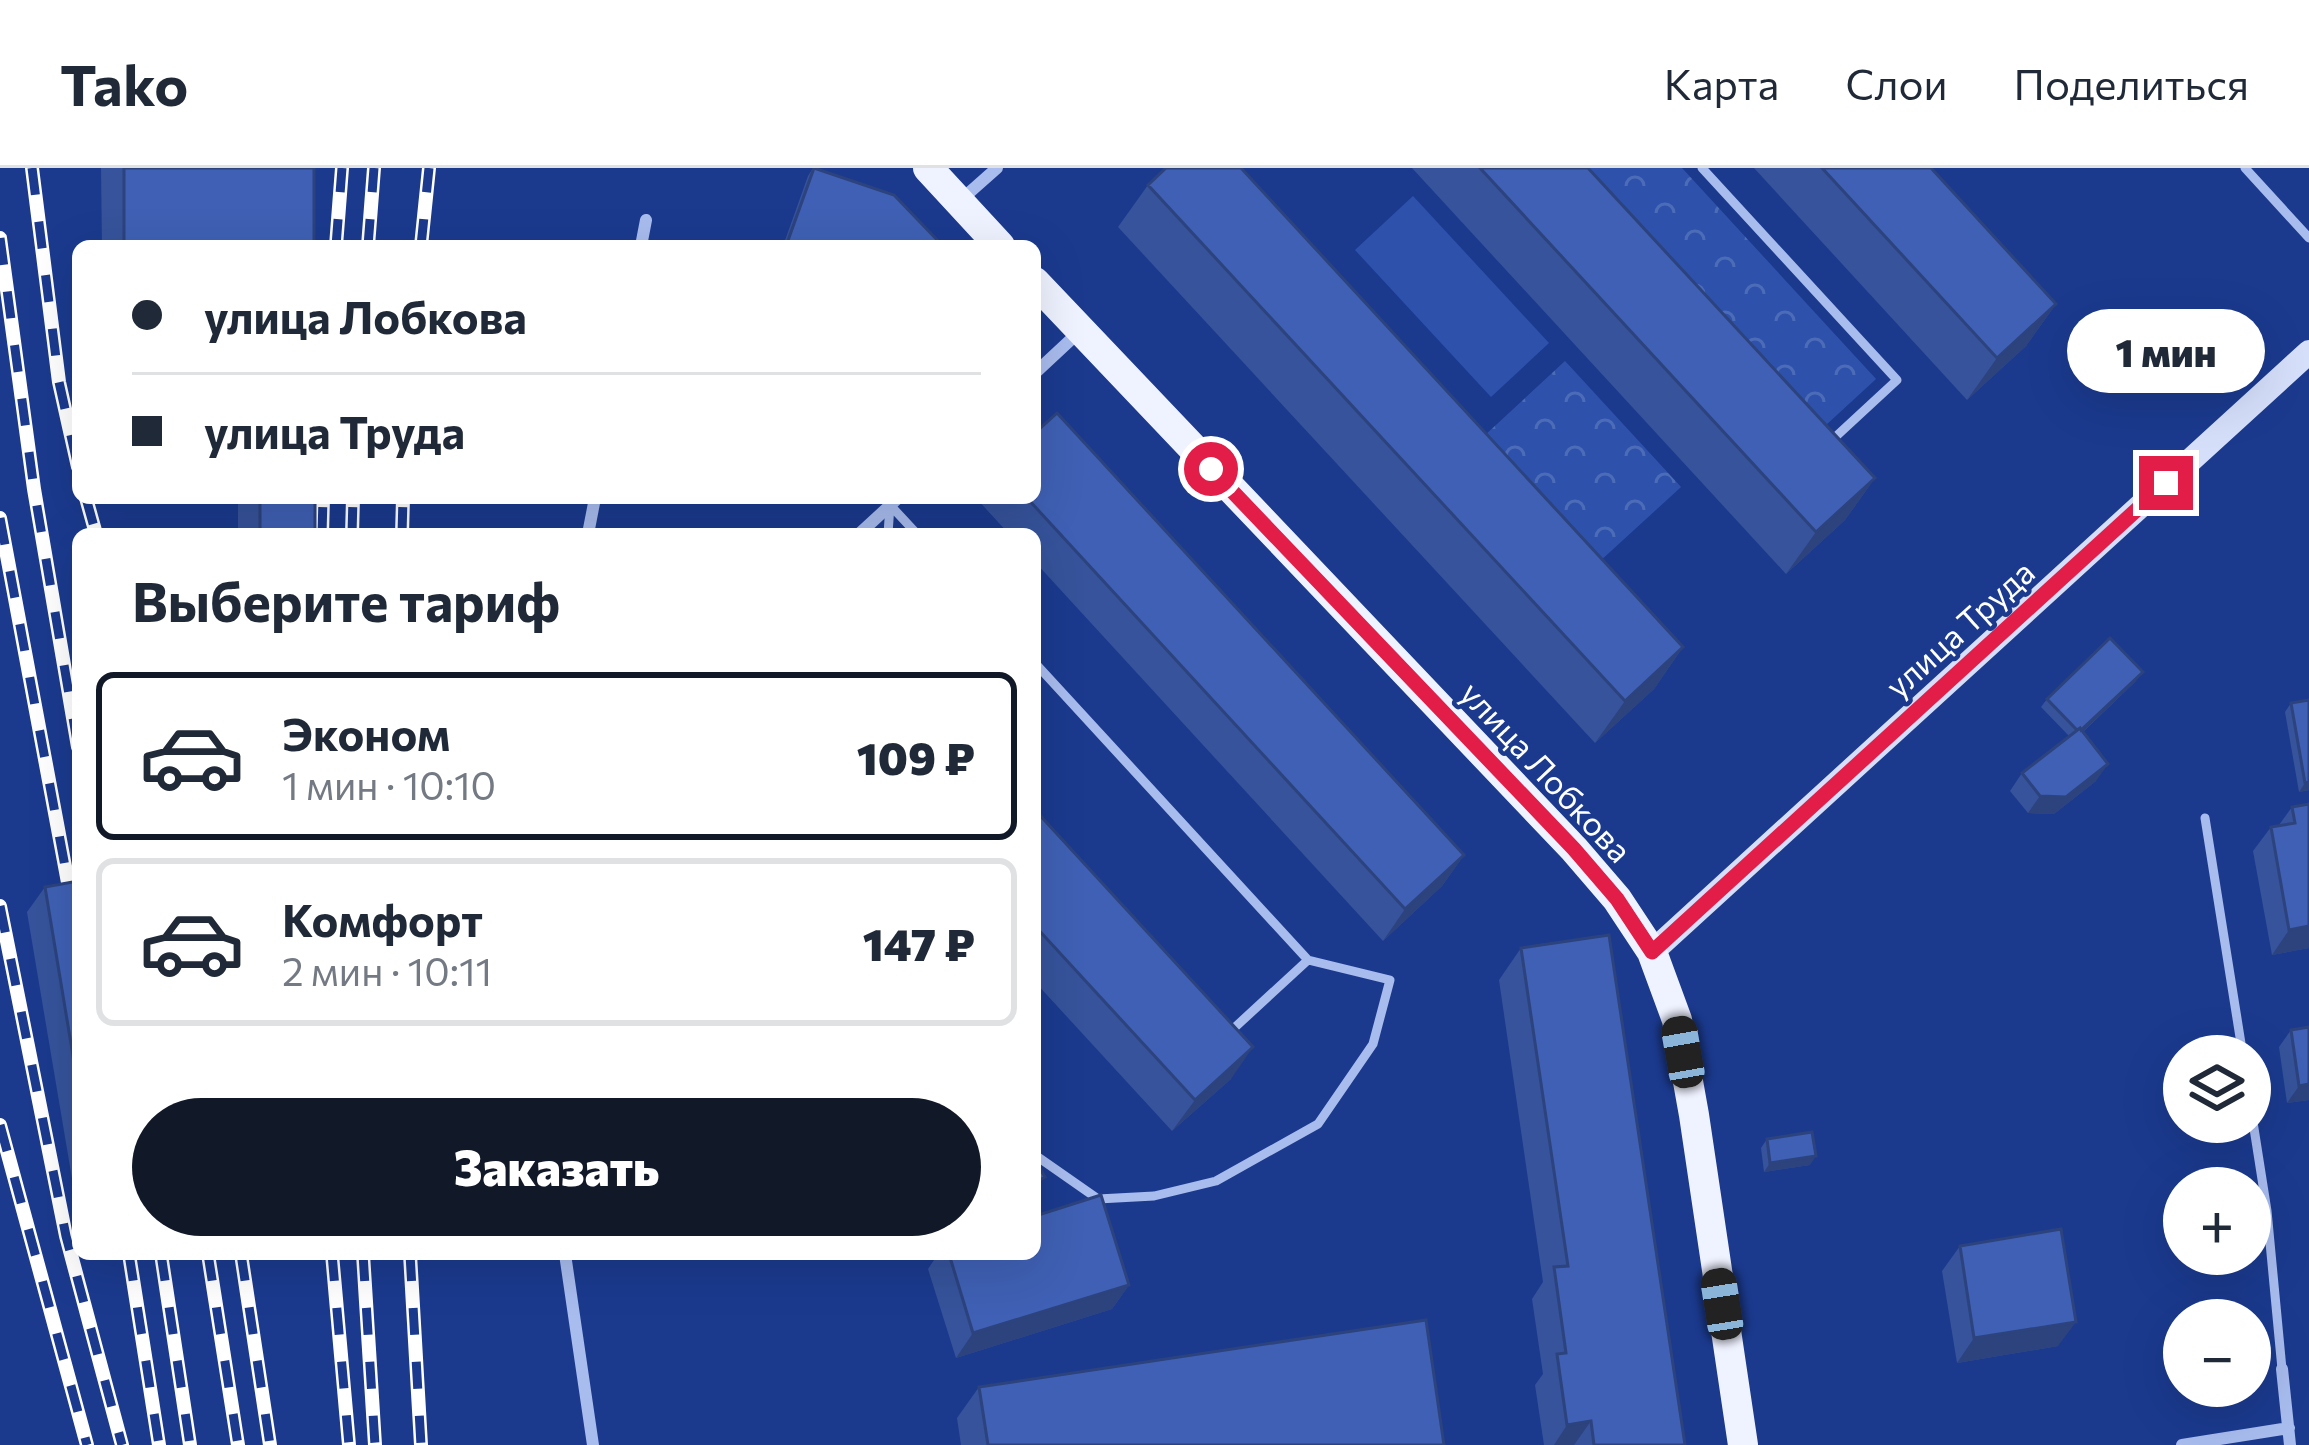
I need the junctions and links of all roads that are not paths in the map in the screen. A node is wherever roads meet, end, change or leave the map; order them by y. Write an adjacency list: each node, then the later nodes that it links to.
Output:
1 (928, 168): 5 (main road)
2 (997, 168): 5 (street)
3 (1702, 168): 14 (lane)
4 (2245, 168): 7 (lane)
5 (959, 202): 9 (main road)
6 (646, 220): 8 (street)
7 (2309, 238)
8 (642, 240)
9 (994, 240)
10 (1041, 289): 11 (main road, улица Лобкова)
11 (1080, 331): 13 (street); 19 (main road, улица Лобкова)
12 (2309, 352): 19 (main road, улица Труда)
13 (1041, 367)
14 (1826, 446)
15 (892, 504): 16 (street)
16 (866, 528)
17 (1041, 670): 20 (lane)
18 (2205, 818): 22 (lane)
19 (1652, 952): 29 (main road, улица Лобкова)
20 (1308, 960): 21 (lane); 24 (lane)
21 (1216, 1014)
22 (2239, 1035)
23 (2256, 1143): 26 (lane)
24 (1041, 1159)
25 (566, 1260): 28 (street)
26 (2282, 1369): 27 (street)
27 (2289, 1428): 30 (street); 31 (street)
28 (593, 1445)
29 (1743, 1445)
30 (2182, 1445)
31 (2290, 1445)

